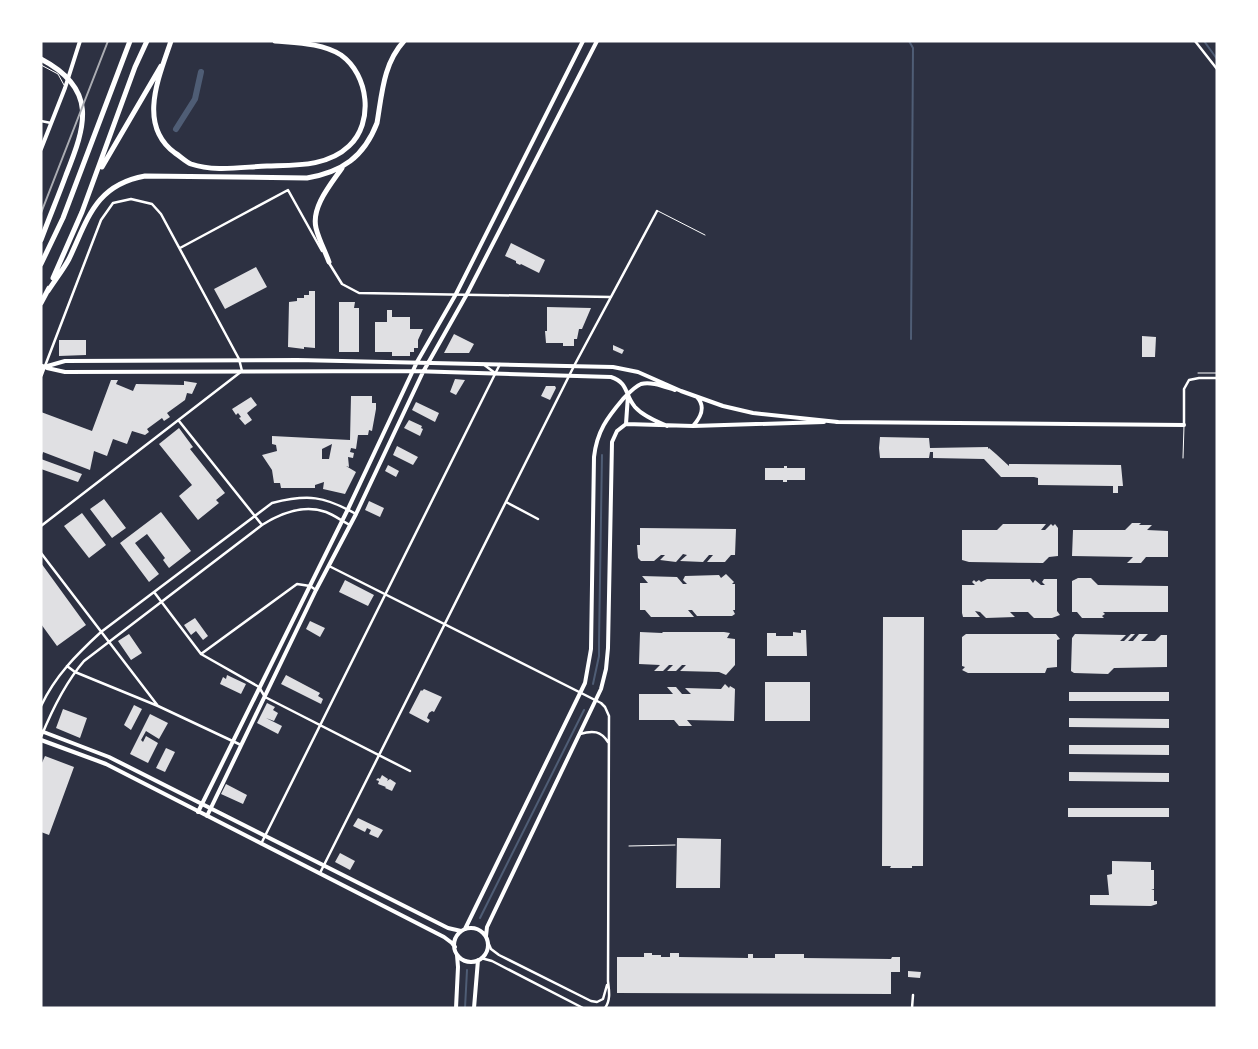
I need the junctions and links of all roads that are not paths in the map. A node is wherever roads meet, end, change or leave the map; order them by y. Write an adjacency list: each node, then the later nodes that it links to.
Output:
1 (80, 41): 14 (street)
2 (130, 41): 27 (highway)
3 (147, 41): 21 (highway)
4 (172, 41): 11 (highway)
5 (275, 41): 11 (highway)
6 (404, 41): 20 (highway)
7 (583, 41): 15 (street)
8 (597, 41): 16 (street)
9 (1195, 41): 13 (street)
10 (41, 58): 24 (highway)
11 (165, 60): 21 (highway)
12 (41, 66): 14 (lane)
13 (1217, 69)
14 (65, 88): 18 (street)
15 (559, 89): 16 (street); 29 (street)
16 (569, 95): 30 (street)
17 (41, 121): 18 (street)
18 (51, 123): 19 (street)
19 (41, 149)
20 (343, 167): 26 (highway); 28 (highway)
21 (95, 177): 28 (highway)
22 (657, 211): 23 (lane); 31 (street)
23 (705, 235)
24 (41, 240)
25 (180, 248): 26 (street); 33 (street); 40 (street)
26 (329, 262): 29 (street)
27 (41, 264)
28 (48, 291): 32 (highway)
29 (456, 294): 30 (street); 35 (street)
30 (467, 294): 31 (street); 36 (street)
31 (611, 297): 39 (street)
32 (41, 303)
33 (239, 359): 34 (street); 40 (street); 41 (street)
34 (297, 360): 35 (street); 42 (street)
35 (416, 362): 36 (street); 43 (street)
36 (428, 362): 37 (street); 44 (street)
37 (479, 364): 38 (street); 45 (street)
38 (500, 364): 39 (street); 45 (street)
39 (574, 366): 47 (street); 49 (street)
40 (43, 367): 41 (street); 46 (street)
41 (242, 371): 42 (street); 52 (street)
42 (297, 371): 43 (street)
43 (412, 371): 44 (street); 60 (street)
44 (423, 372): 45 (street); 61 (street)
45 (496, 374): 47 (street); 73 (street)
46 (41, 375)
47 (569, 376): 50 (street); 59 (street)
48 (1217, 378): 55 (street)
49 (681, 391): 50 (street); 51 (street)
50 (628, 395): 54 (street); 56 (street); 82 (street)
51 (696, 397): 53 (street); 57 (street)
52 (179, 421): 62 (street); 67 (street)
53 (838, 422): 55 (street); 57 (street)
54 (626, 424): 56 (street); 84 (street)
55 (1184, 425): 58 (lane)
56 (667, 426): 57 (street)
57 (694, 426)
58 (1183, 458)
59 (506, 502): 63 (street); 75 (street)
60 (348, 510): 61 (street); 62 (street); 64 (street)
61 (356, 514): 66 (street)
62 (255, 515): 65 (street); 72 (street)
63 (538, 519)
64 (342, 521): 65 (street); 66 (street); 70 (street)
65 (262, 524): 74 (street)
66 (350, 525): 69 (street)
67 (41, 526)
68 (41, 553): 76 (street)
69 (329, 566): 71 (street); 73 (street)
70 (310, 586): 71 (street); 78 (street); 81 (street)
71 (316, 590): 83 (street)
72 (154, 592): 74 (street); 76 (street)
73 (386, 594): 75 (street); 87 (street)
74 (162, 601): 77 (street); 78 (street)
75 (444, 624): 82 (street); 94 (street)
76 (101, 632): 77 (street); 79 (street)
77 (108, 642): 80 (street); 86 (street)
78 (201, 654): 81 (street)
79 (66, 666): 80 (street); 85 (street)
80 (75, 672): 86 (street); 88 (street)
81 (259, 687): 83 (street); 91 (street)
82 (581, 693): 84 (street); 106 (street)
83 (265, 697): 87 (street); 93 (street)
84 (598, 702): 89 (street); 92 (street)
85 (41, 706)
86 (158, 706): 91 (street)
87 (320, 726): 94 (street); 102 (street)
88 (42, 731): 90 (street); 96 (street)
89 (580, 734): 92 (street); 107 (street)
90 (41, 738): 97 (street)
91 (234, 741): 93 (street); 98 (street)
92 (609, 744): 112 (street)
93 (241, 745): 99 (street)
94 (379, 755): 95 (street); 104 (street)
95 (410, 771)
96 (154, 779): 97 (street); 98 (street)
97 (149, 786): 100 (street)
98 (202, 804): 99 (street); 100 (street)
99 (211, 808): 101 (street); 102 (street)
100 (198, 812): 101 (street)
101 (207, 816): 103 (street)
102 (265, 836): 103 (street); 104 (street)
103 (261, 844): 105 (street)
104 (324, 865): 105 (street); 106 (street)
105 (320, 873): 109 (street)
106 (463, 930): 107 (street); 109 (street)
107 (486, 936): 108 (street)
108 (488, 942): 111 (street); 112 (street)
109 (455, 947): 110 (street)
110 (457, 953): 111 (street); 114 (street)
111 (480, 959): 115 (street); 116 (street)
112 (608, 981): 117 (street)
113 (913, 995): 118 (street)
114 (456, 1008)
115 (474, 1008)
116 (583, 1008)
117 (606, 1008)
118 (912, 1008)

